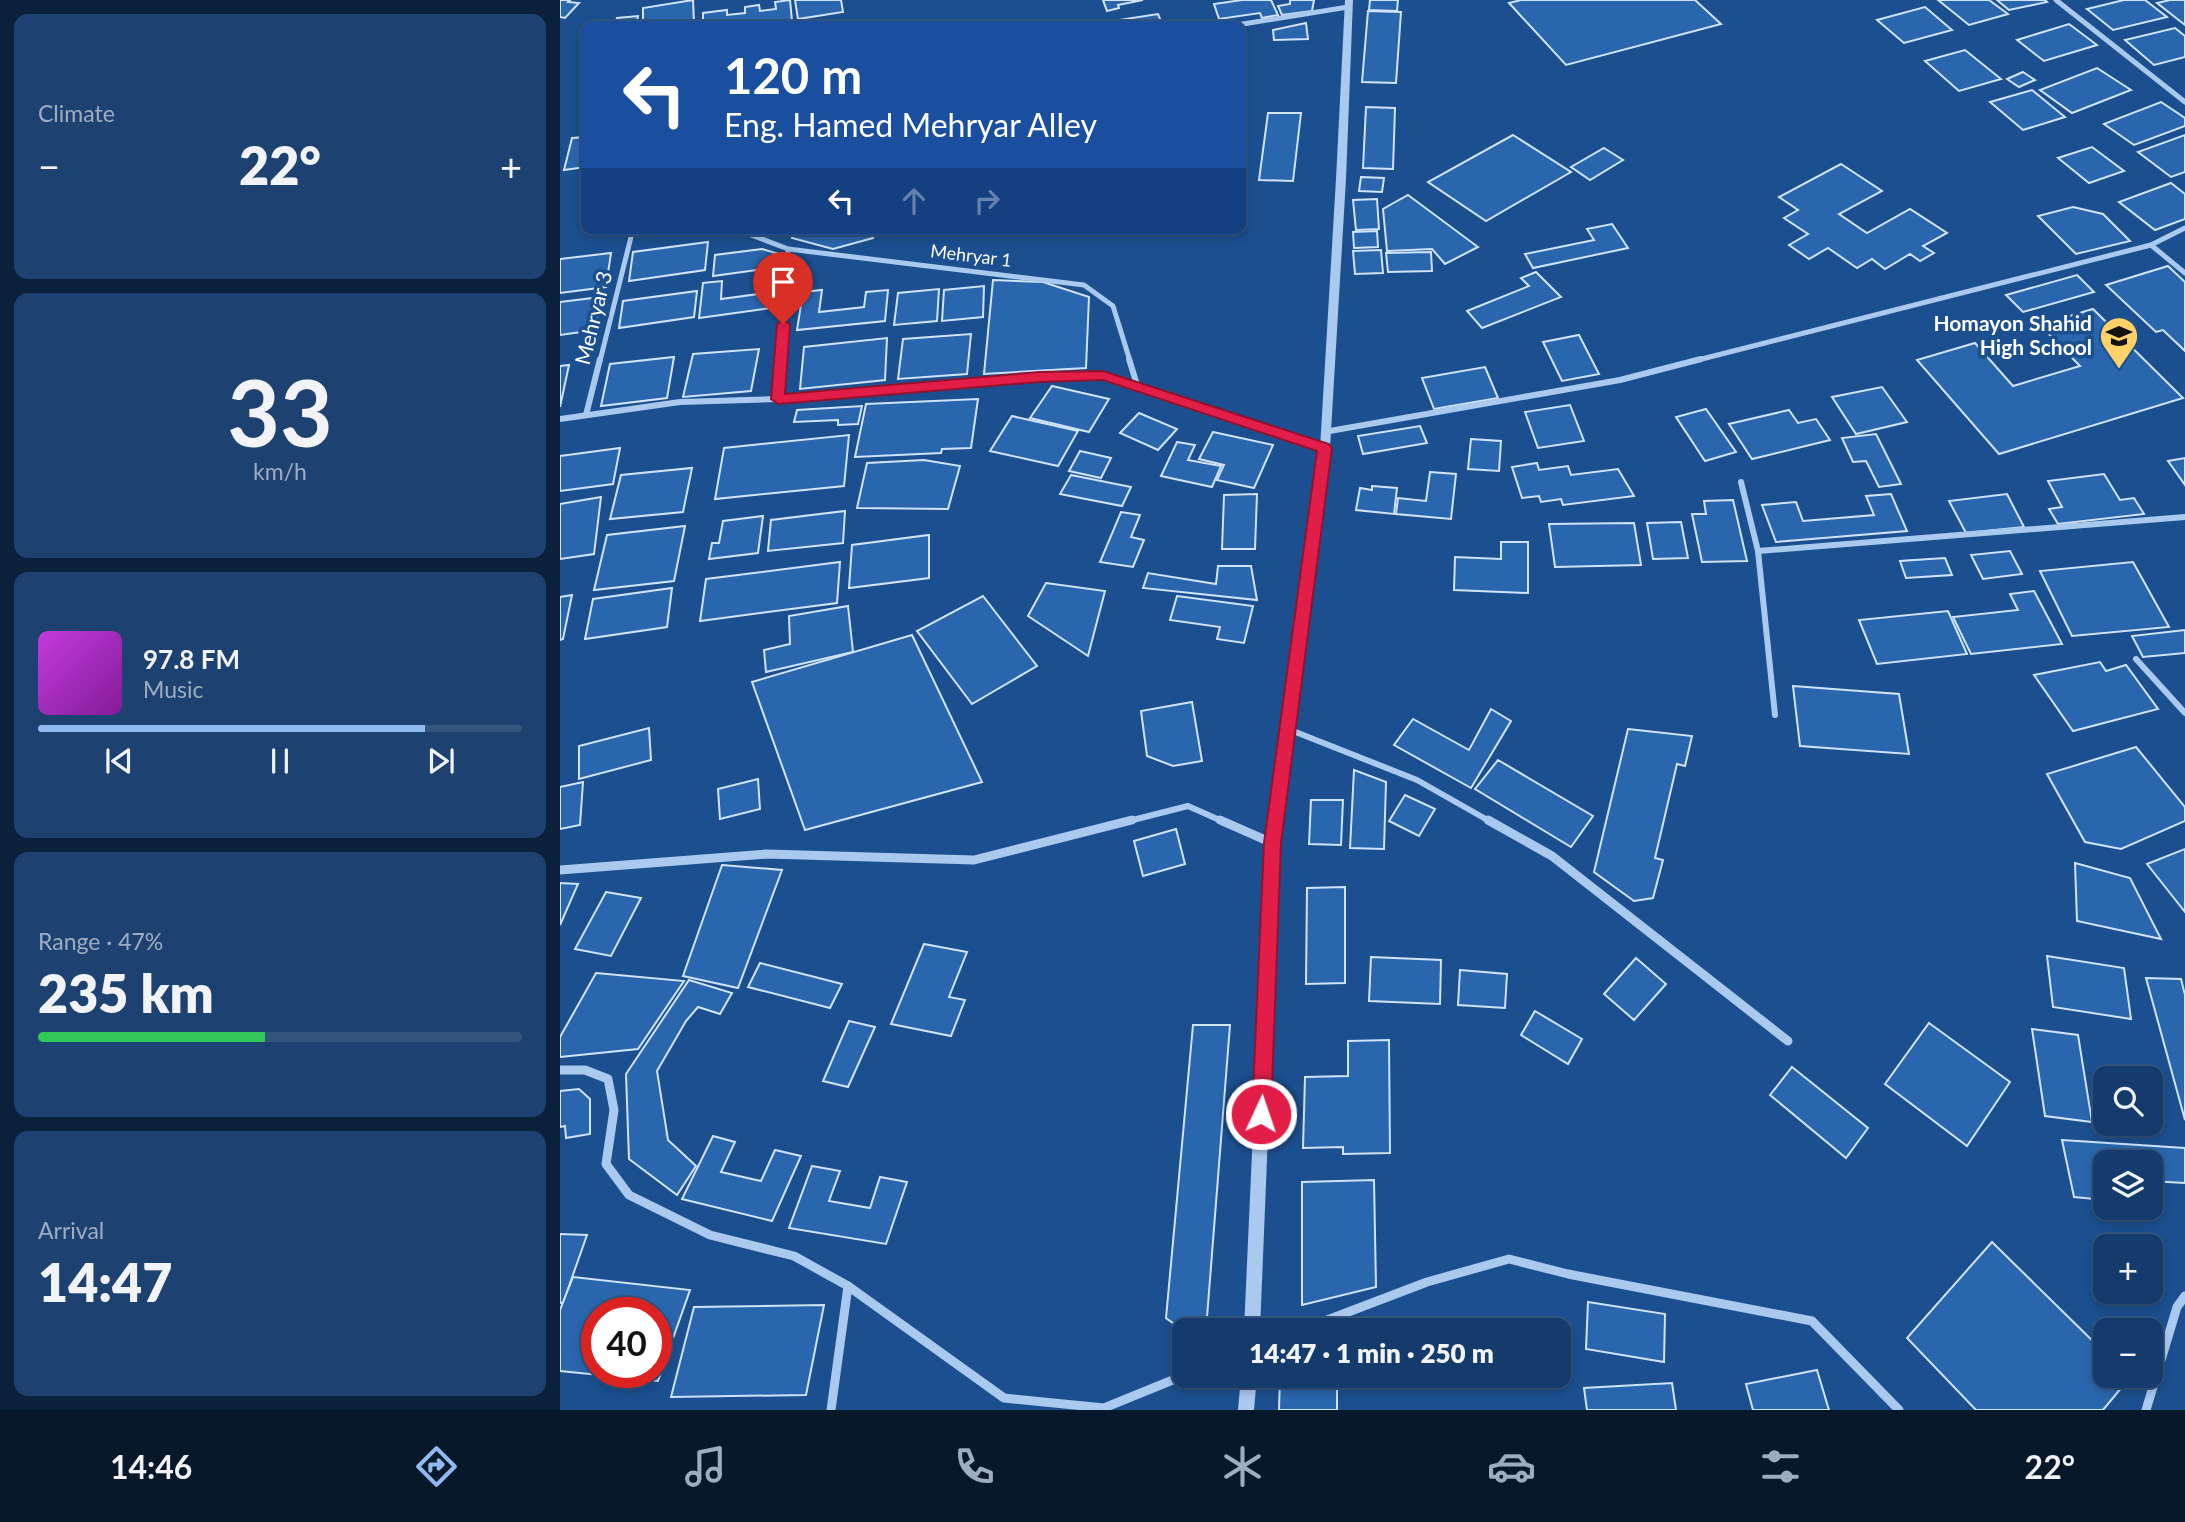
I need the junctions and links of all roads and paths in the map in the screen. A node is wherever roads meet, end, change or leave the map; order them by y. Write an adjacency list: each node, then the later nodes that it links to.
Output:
1 (2056, 0): 4 (street)
2 (1349, 4): 3 (street); 15 (street)
3 (1246, 23)
4 (2185, 102)
5 (2185, 228): 8 (street)
6 (631, 235): 13 (street, Mehryar 3)
7 (752, 235): 9 (street, Mehryar 1)
8 (2151, 245): 10 (street); 15 (street)
9 (788, 249): 11 (street, Mehryar 1); 12 (street)
10 (2185, 273)
11 (1138, 388): 12 (street); 16 (street)
12 (778, 399): 13 (street)
13 (586, 415): 14 (street)
14 (560, 419)
15 (1324, 432): 16 (street)
16 (1325, 448): 23 (street)
17 (1741, 482): 19 (street)
18 (2185, 517): 19 (street)
19 (1758, 551): 22 (street)
20 (2137, 659): 21 (street)
21 (2185, 713)
22 (1775, 715)
23 (1288, 729): 24 (street); 26 (street)
24 (1273, 843): 25 (street); 31 (street)
25 (560, 870)
26 (1788, 1041)
27 (560, 1070): 28 (street)
28 (848, 1286): 33 (street); 35 (street)
29 (2185, 1296): 30 (street)
30 (2181, 1309): 38 (street)
31 (1253, 1318)
32 (1332, 1318): 37 (street)
33 (1172, 1380)
34 (1248, 1388): 36 (street)
35 (831, 1410)
36 (1246, 1410)
37 (1899, 1410)
38 (2146, 1410)

